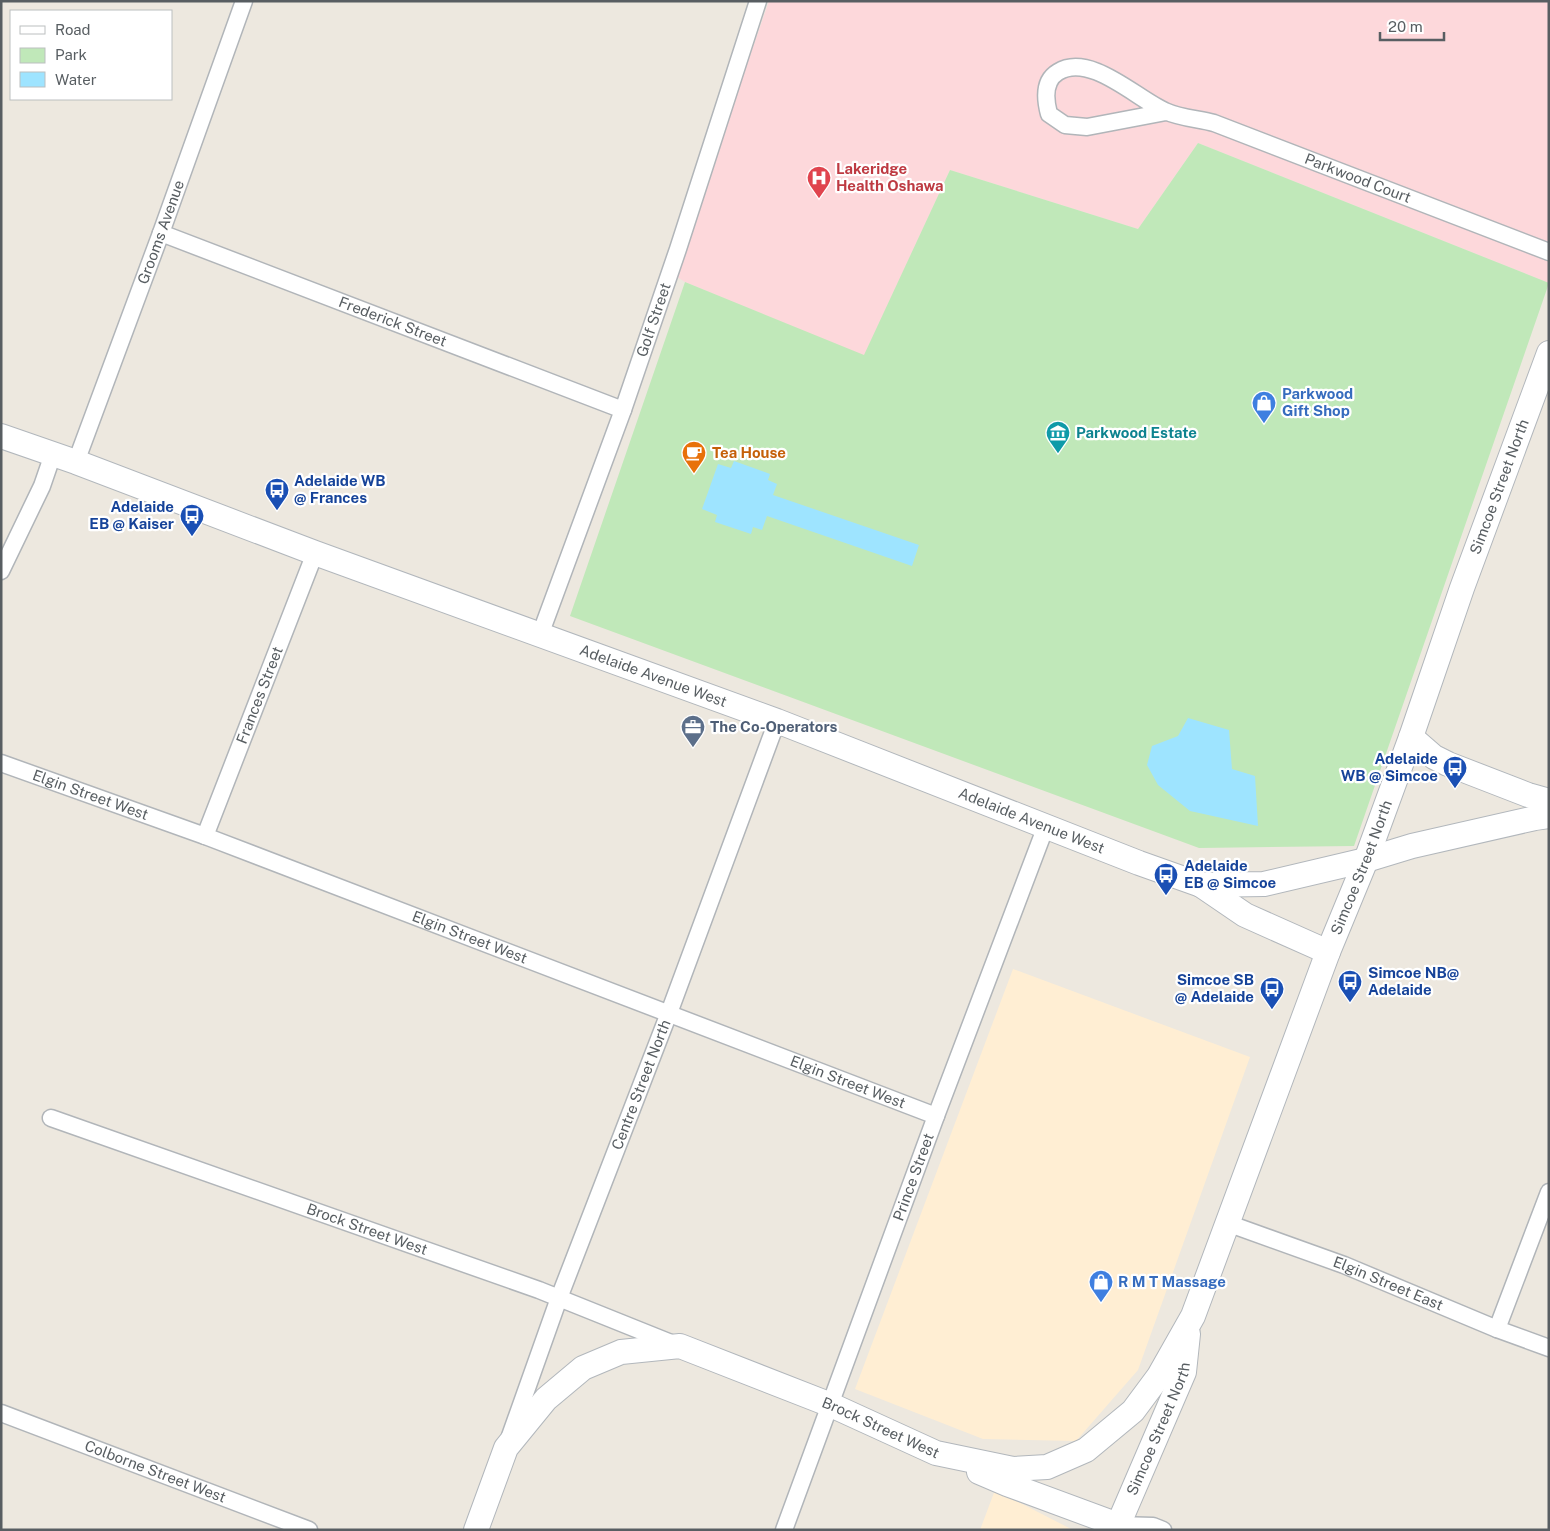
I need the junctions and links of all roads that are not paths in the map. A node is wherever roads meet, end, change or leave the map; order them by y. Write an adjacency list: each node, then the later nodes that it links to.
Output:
1 (244, 1): 4 (street, Grooms Avenue)
2 (758, 1): 7 (street, Golf Street)
3 (1166, 112): 3 (street, Parkwood Court); 5 (street, Parkwood Court)
4 (161, 233): 7 (street, Frederick Street); 10 (street, Grooms Avenue)
5 (1549, 252)
6 (1549, 353): 15 (main road, Simcoe Street North)
7 (623, 410): 13 (street, Golf Street)
8 (1, 436): 9 (main road, Adelaide Avenue West)
9 (52, 454): 10 (main road, Adelaide Avenue West); 12 (street)
10 (76, 462): 11 (main road, Adelaide Avenue West)
11 (315, 553): 13 (main road, Adelaide Avenue West); 20 (street, Frances Street)
12 (1, 571)
13 (540, 635): 14 (main road, Adelaide Avenue West)
14 (777, 721): 19 (main road, Adelaide Avenue West); 24 (street, Centre Street North)
15 (1411, 738): 17 (main road); 21 (main road, Simcoe Street North)
16 (1, 763): 20 (street, Elgin Street West)
17 (1549, 802)
18 (1549, 816): 21 (main road, Adelaide Avenue West)
19 (1046, 826): 22 (main road, Adelaide Avenue West); 25 (street, Prince Street)
20 (205, 836): 24 (street, Elgin Street West)
21 (1366, 860): 22 (main road, Adelaide Avenue West); 23 (main road, Simcoe Street North)
22 (1201, 884): 23 (main road)
23 (1328, 952): 28 (main road, Simcoe Street North)
24 (669, 1013): 25 (street, Elgin Street West); 29 (street, Centre Street North)
25 (936, 1116): 35 (street, Prince Street)
26 (51, 1118): 29 (street, Brock Street West)
27 (1549, 1192): 31 (street)
28 (1227, 1223): 30 (main road, Simcoe Street North); 31 (street, Elgin Street East)
29 (558, 1298): 32 (street, Brock Street West); 37 (street, Centre Street North)
30 (1189, 1324): 38 (main road, Simcoe Street North); 40 (main road, Simcoe Street North)
31 (1497, 1329): 33 (street, Elgin Street East)
32 (680, 1346): 34 (main road, Brock Street West); 35 (main road, Brock Street West)
33 (1549, 1348)
34 (582, 1368): 37 (main road, Centre Street North)
35 (831, 1405): 39 (main road, Brock Street West); 43 (street, Prince Street)
36 (1, 1413): 41 (street, Colborne Street West)
37 (506, 1448): 42 (main road, Centre Street North)
38 (1086, 1450): 39 (main road, Brock Street West)
39 (936, 1453): 40 (main road)
40 (1117, 1527): 44 (street)
41 (309, 1530)
42 (476, 1530)
43 (784, 1530)
44 (1163, 1530)

